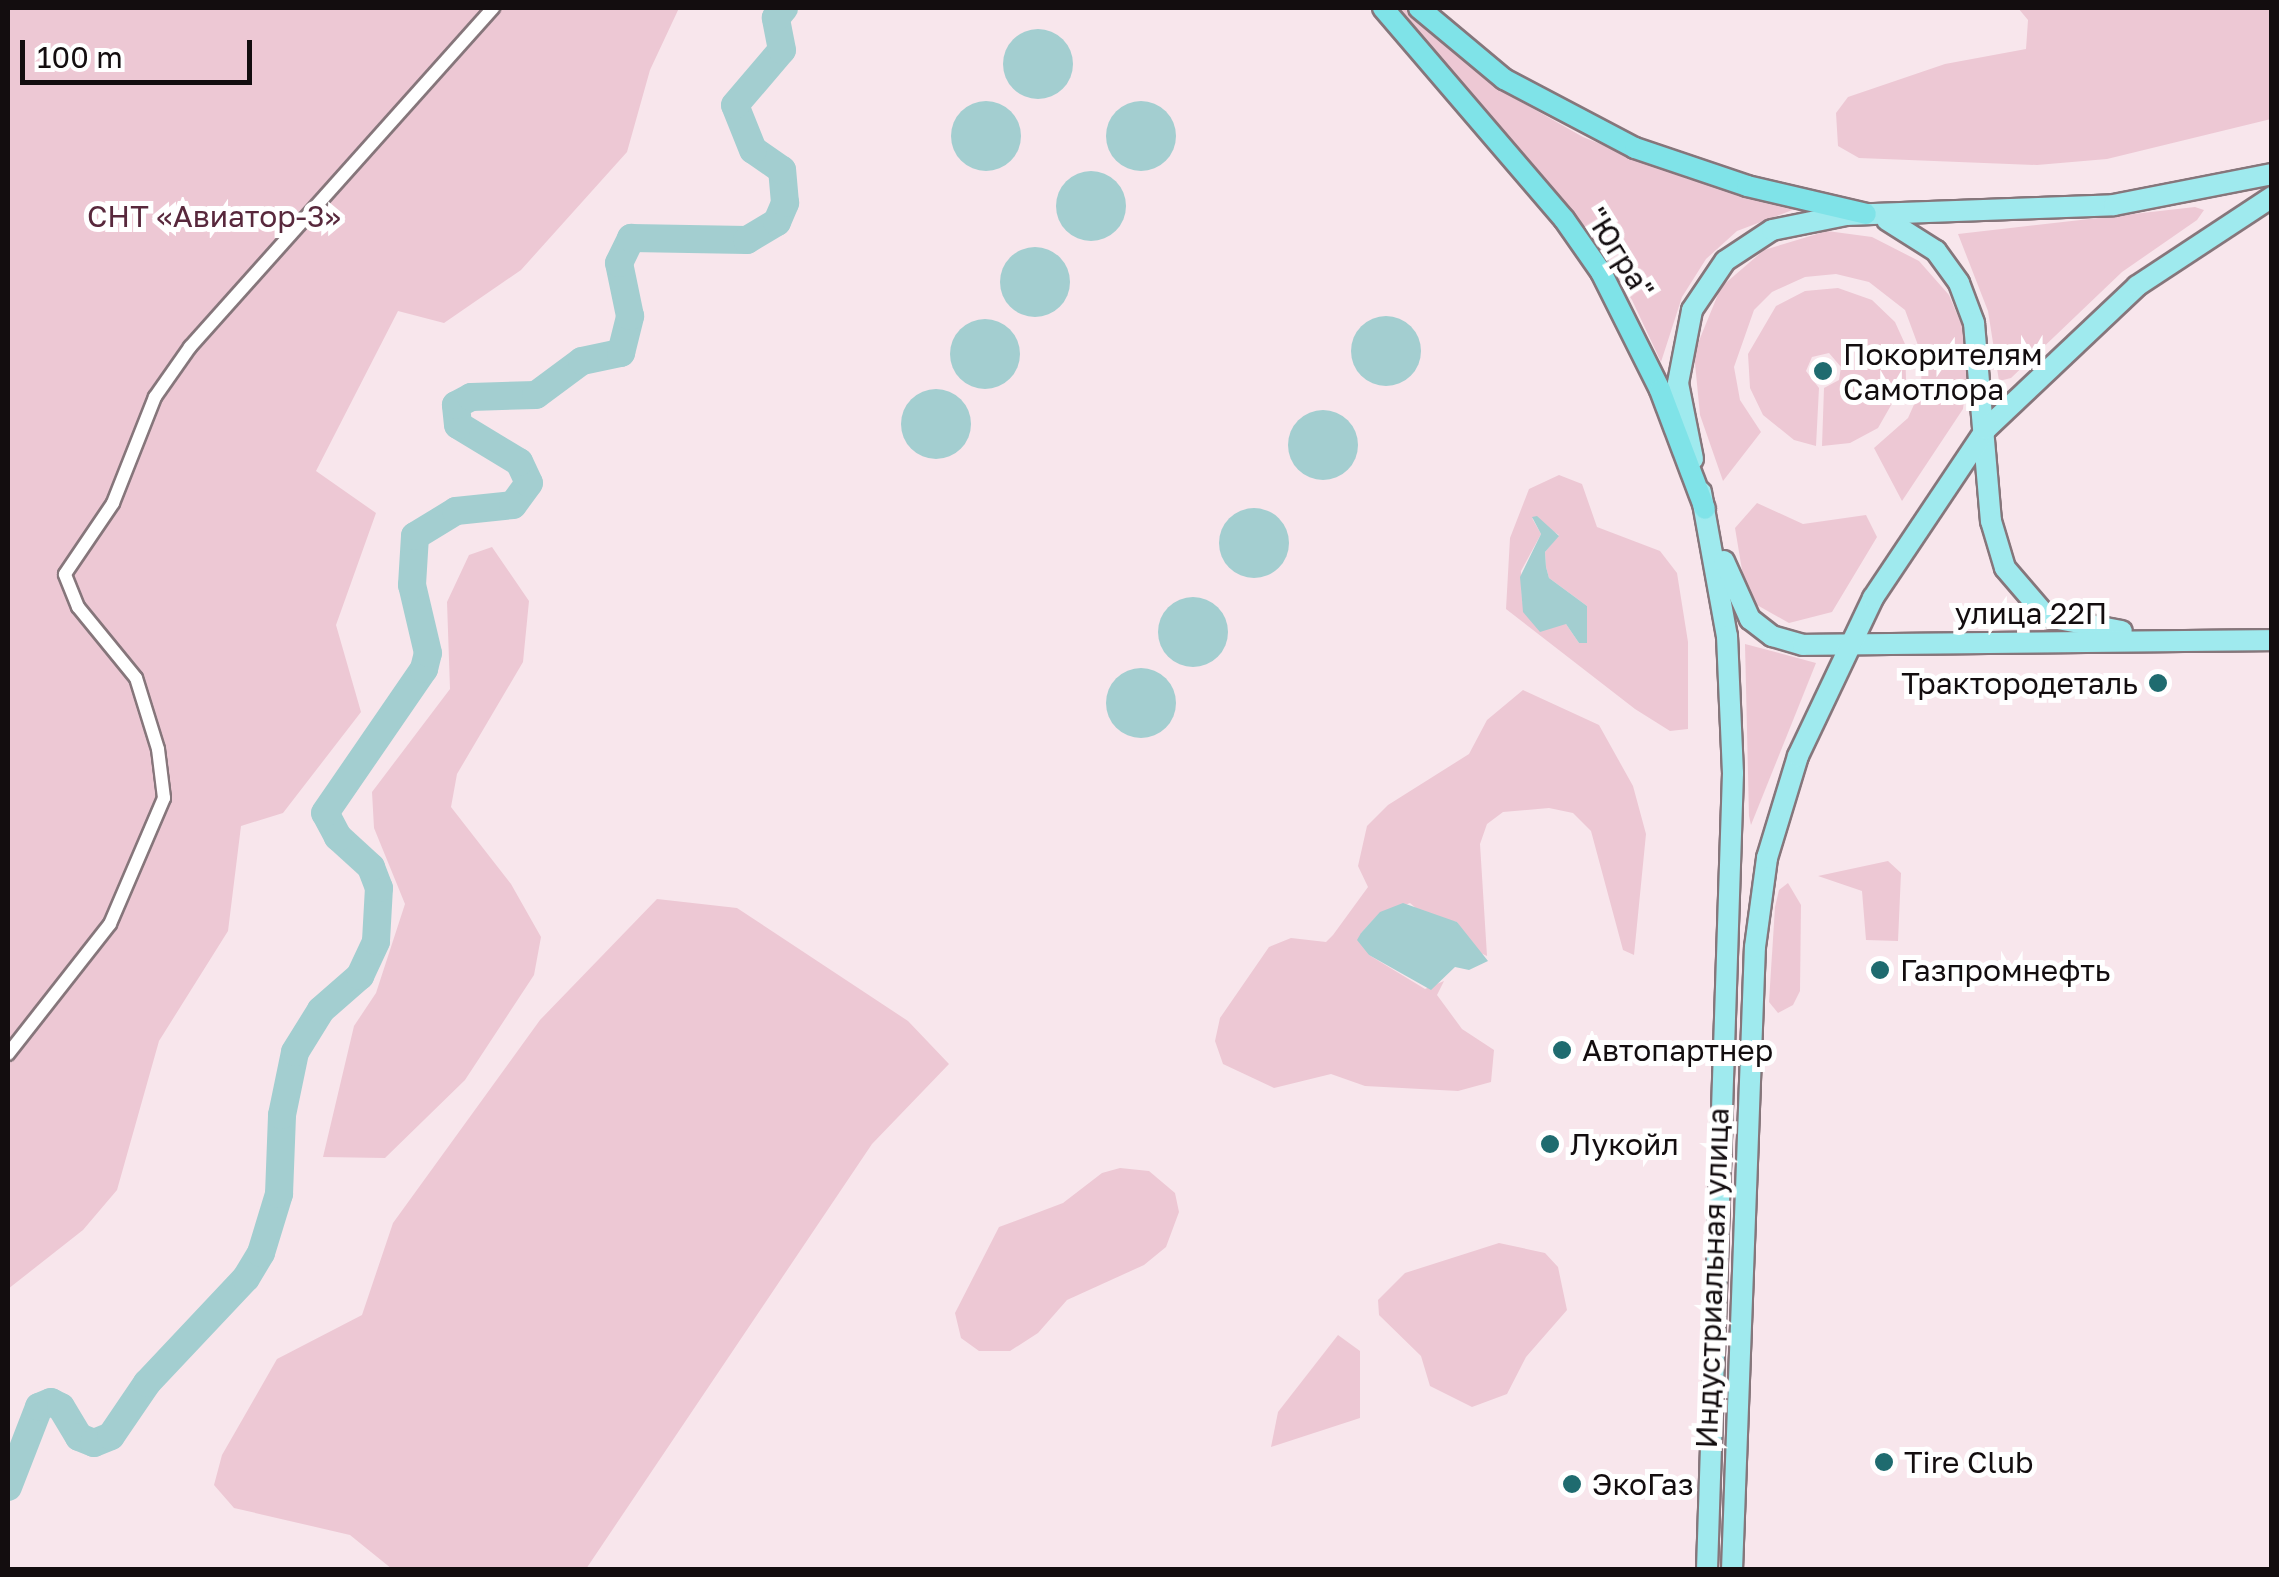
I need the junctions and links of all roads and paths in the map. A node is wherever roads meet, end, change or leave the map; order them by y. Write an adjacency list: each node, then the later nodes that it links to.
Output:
1 (492, 8): 12 (street)
2 (1383, 8): 8 (highway, "Югра")
3 (1419, 8): 6 (highway)
4 (2272, 174): 6 (main road)
5 (2272, 197): 7 (main road, Индустриальная улица)
6 (1866, 214): 7 (main road, улица 22П); 8 (main road)
7 (1986, 428): 9 (main road, улица 22П); 11 (main road, Индустриальная улица)
8 (1704, 508): 11 (main road, улица 22П); 13 (main road, Индустриальная улица)
9 (2215, 639): 10 (main road, улица 22П); 11 (main road, улица 22П)
10 (2272, 640)
11 (1847, 646): 14 (main road, Индустриальная улица)
12 (8, 1054)
13 (1707, 1570)
14 (1732, 1570)

